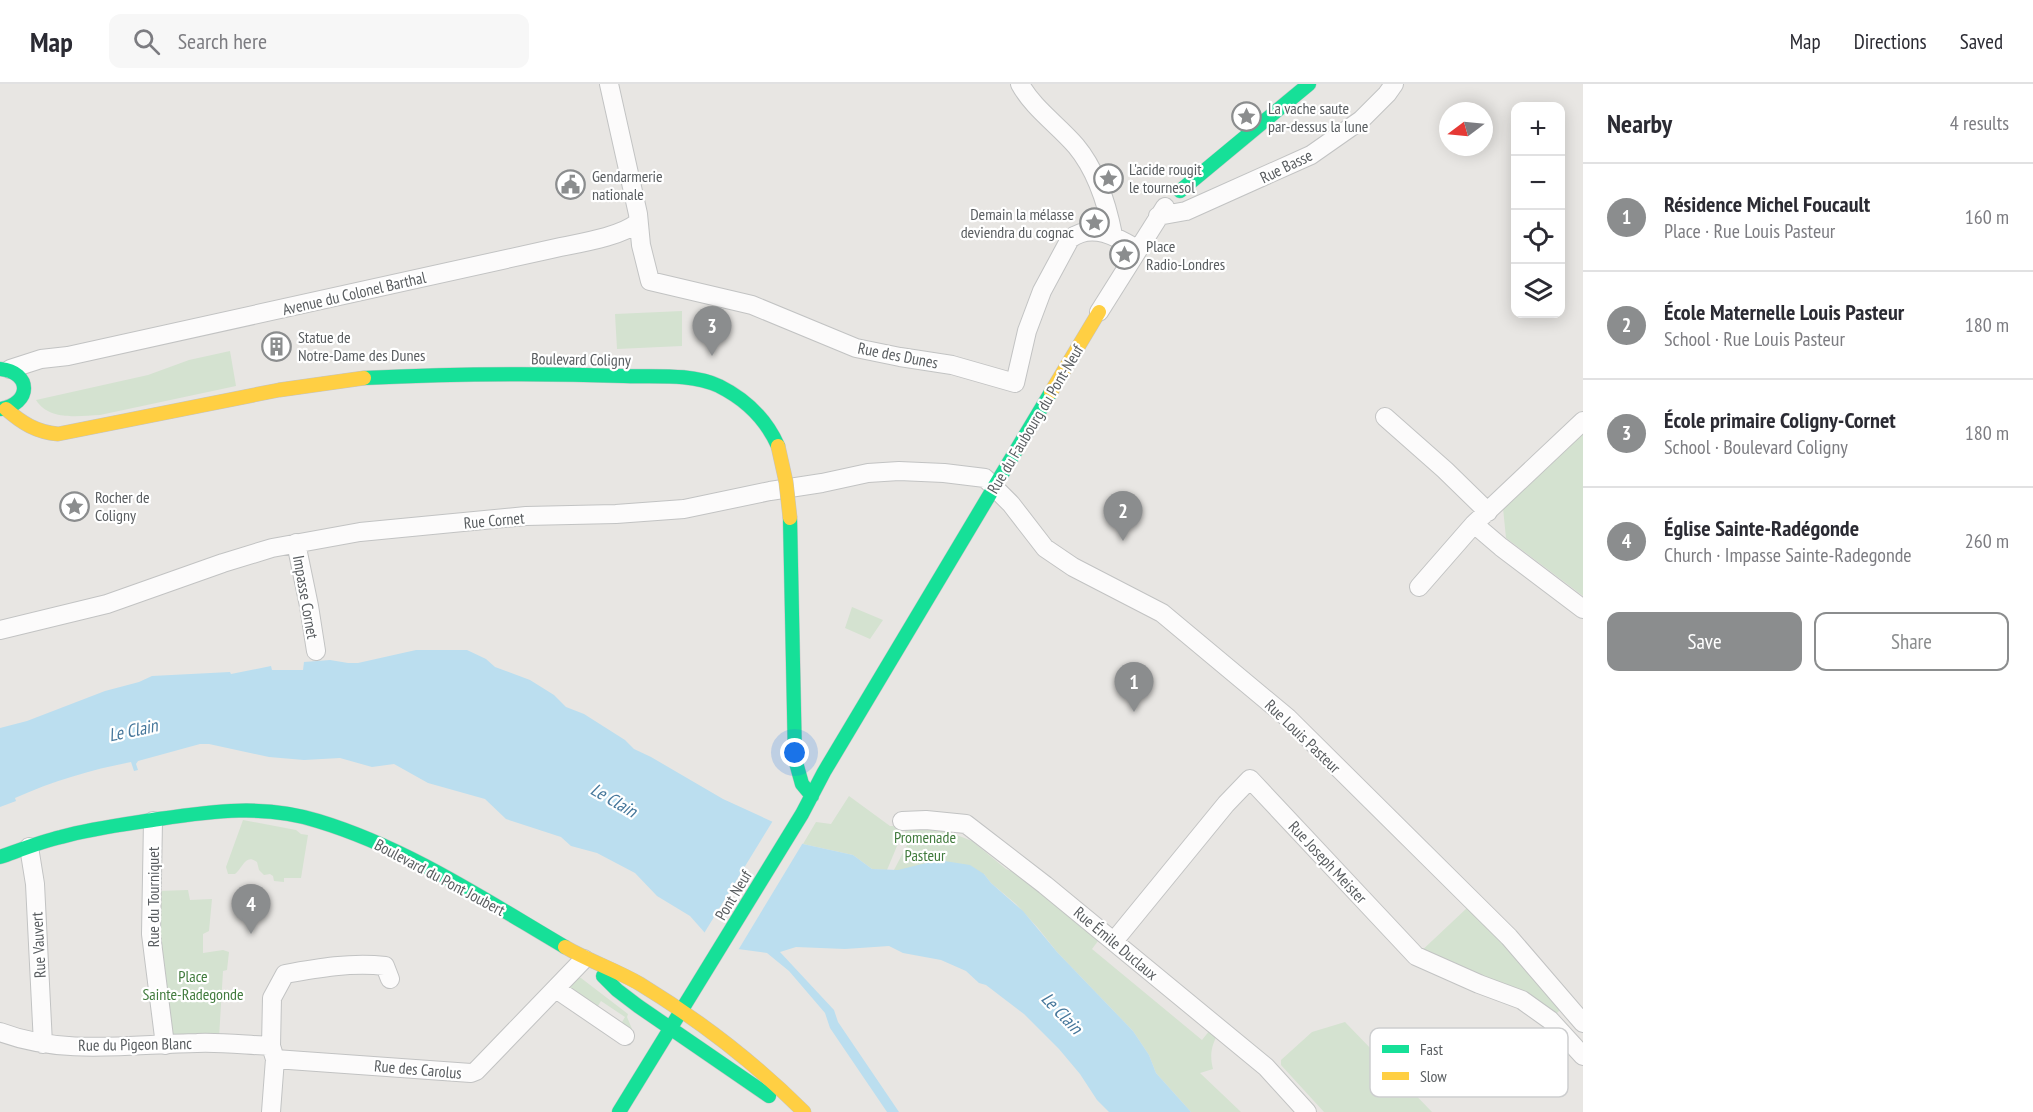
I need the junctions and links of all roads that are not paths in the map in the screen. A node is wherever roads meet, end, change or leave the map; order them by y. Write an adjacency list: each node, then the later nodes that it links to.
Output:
1 (609, 84): 7 (street)
2 (1020, 84): 8 (street)
3 (1309, 84): 5 (main road, Rue du Faubourg du Pont-Neuf)
4 (1394, 84): 6 (street, Rue Basse)
5 (1180, 191): 6 (street, Rue du Faubourg du Pont-Neuf)
6 (1158, 216): 9 (street, Rue du Faubourg du Pont-Neuf)
7 (637, 223): 8 (street, Rue des Dunes); 11 (street, Avenue du Colonel Barthal)
8 (1113, 235): 9 (street)
9 (1137, 249): 10 (street, Rue du Faubourg du Pont-Neuf)
10 (1099, 312): 18 (main road, Rue du Faubourg du Pont-Neuf)
11 (68, 356): 12 (street, Avenue du Colonel Barthal); 13 (street, Avenue du Colonel Barthal)
12 (5, 369): 13 (main road, Boulevard Coligny)
13 (22, 393): 14 (main road); 17 (main road, Boulevard Coligny)
14 (3, 409): 17 (main road, Boulevard Coligny)
15 (1385, 417): 19 (street)
16 (1583, 421): 19 (street)
17 (79, 430): 25 (main road, Boulevard Coligny, bridge)
18 (994, 487): 20 (street, Rue Cornet); 26 (main road, Rue du Faubourg du Pont-Neuf); 37 (street, Rue Louis Pasteur)
19 (1481, 518): 21 (street); 22 (street)
20 (296, 543): 23 (street, Rue Cornet); 24 (street, Impasse Cornet)
21 (1419, 587)
22 (1583, 609)
23 (0, 630)
24 (316, 651)
25 (795, 726): 26 (main road, Boulevard Coligny); 27 (main road, Boulevard Coligny)
26 (824, 771): 27 (main road, Rue du Faubourg du Pont-Neuf)
27 (812, 796): 36 (main road, Pont Neuf)
28 (153, 821): 30 (main road, Boulevard du Pont Joubert); 33 (main road, Boulevard du Pont Joubert); 44 (street, Rue du Tourniquet)
29 (902, 821): 32 (street, Rue Émile Duclaux)
30 (29, 847): 31 (main road, Boulevard du Pont Joubert); 43 (street, Rue Vauvert)
31 (0, 857)
32 (1114, 941): 39 (street, Rue Joseph Meister); 51 (street, Rue Émile Duclaux)
33 (586, 960): 35 (street, Rue des Carolus); 36 (main road, Boulevard du Pont Joubert); 38 (main road, Boulevard du Pont Joubert)
34 (390, 979): 45 (street)
35 (556, 989): 41 (street); 45 (street, Rue des Carolus)
36 (681, 1011): 38 (main road, Pont Neuf); 50 (main road, Boulevard du Pont Joubert)
37 (1583, 1023)
38 (671, 1028): 48 (main road, Pont Neuf); 49 (main road, Boulevard du Pont Joubert)
39 (1557, 1028)
40 (0, 1032): 43 (street, Rue du Pigeon Blanc)
41 (625, 1036)
42 (1568, 1040): 46 (street, Rue Joseph Meister)
43 (43, 1044): 44 (street, Rue du Pigeon Blanc)
44 (165, 1045): 45 (street, Rue du Pigeon Blanc)
45 (273, 1052): 47 (street)
46 (1583, 1056)
47 (271, 1112)
48 (619, 1112)
49 (794, 1112)
50 (804, 1112)
51 (1307, 1112)

